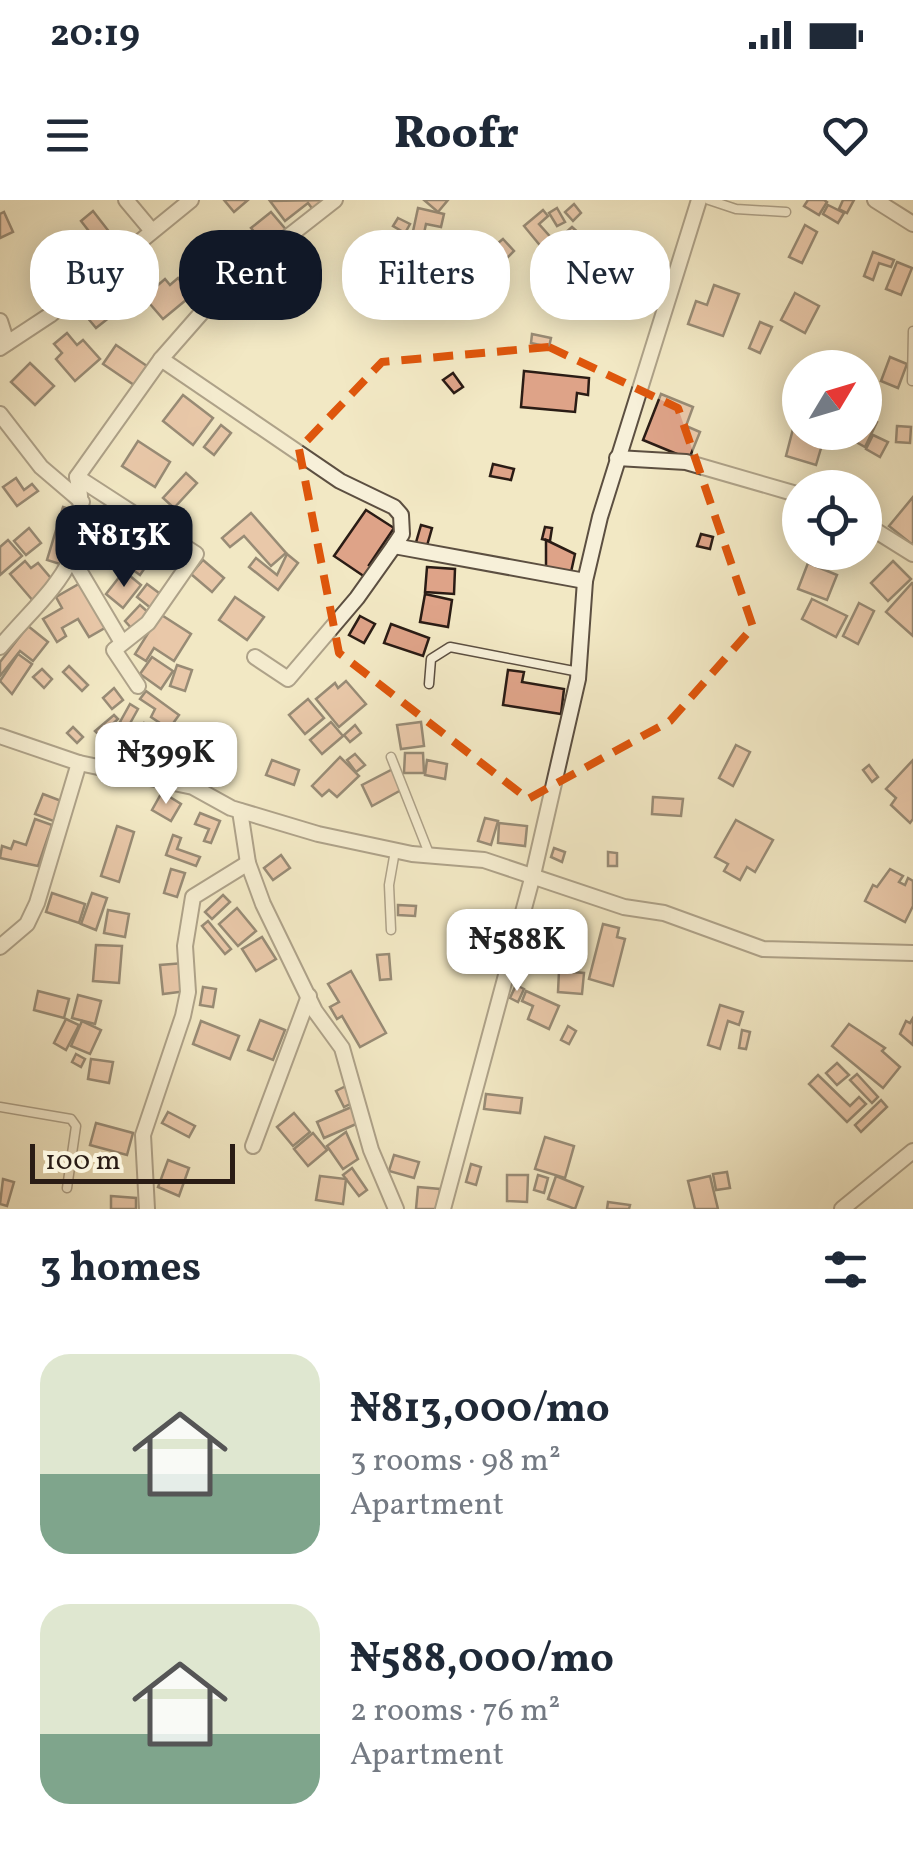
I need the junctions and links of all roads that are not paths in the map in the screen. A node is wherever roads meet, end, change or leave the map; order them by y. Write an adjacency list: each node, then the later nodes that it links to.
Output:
1 (126, 200): 9 (street)
2 (191, 200): 10 (street)
3 (335, 200): 15 (street)
4 (699, 200): 18 (street)
5 (709, 200): 7 (lane)
6 (874, 200): 8 (street)
7 (786, 212)
8 (913, 224)
9 (151, 230)
10 (153, 230)
11 (41, 320): 14 (street)
12 (0, 321): 14 (street)
13 (913, 331): 16 (lane)
14 (4, 346)
15 (161, 359): 19 (street); 23 (street)
16 (912, 381)
17 (0, 414): 21 (street)
18 (617, 458): 20 (street); 26 (street)
19 (77, 477): 21 (street); 27 (street)
20 (782, 490)
21 (82, 502): 25 (street)
22 (882, 535): 24 (street)
23 (394, 546): 26 (street); 29 (street)
24 (913, 554)
25 (72, 560): 27 (street); 28 (street)
26 (586, 581): 30 (street)
27 (122, 640): 32 (street)
28 (0, 647)
29 (255, 657)
30 (578, 672): 31 (lane); 40 (street)
31 (429, 684)
32 (138, 686)
33 (0, 736): 35 (street)
34 (391, 757): 38 (lane)
35 (78, 763): 36 (street); 42 (street)
36 (240, 811): 37 (street); 39 (street)
37 (395, 851): 38 (street); 41 (lane)
38 (430, 856): 40 (street)
39 (248, 863): 44 (street); 49 (street)
40 (533, 875): 43 (street); 51 (street)
41 (391, 930)
42 (0, 947)
43 (913, 953)
44 (309, 996): 46 (street); 50 (street)
45 (0, 1107): 48 (lane)
46 (253, 1146)
47 (913, 1152): 52 (street)
48 (67, 1188)
49 (148, 1209)
50 (396, 1209)
51 (444, 1209)
52 (842, 1209)

